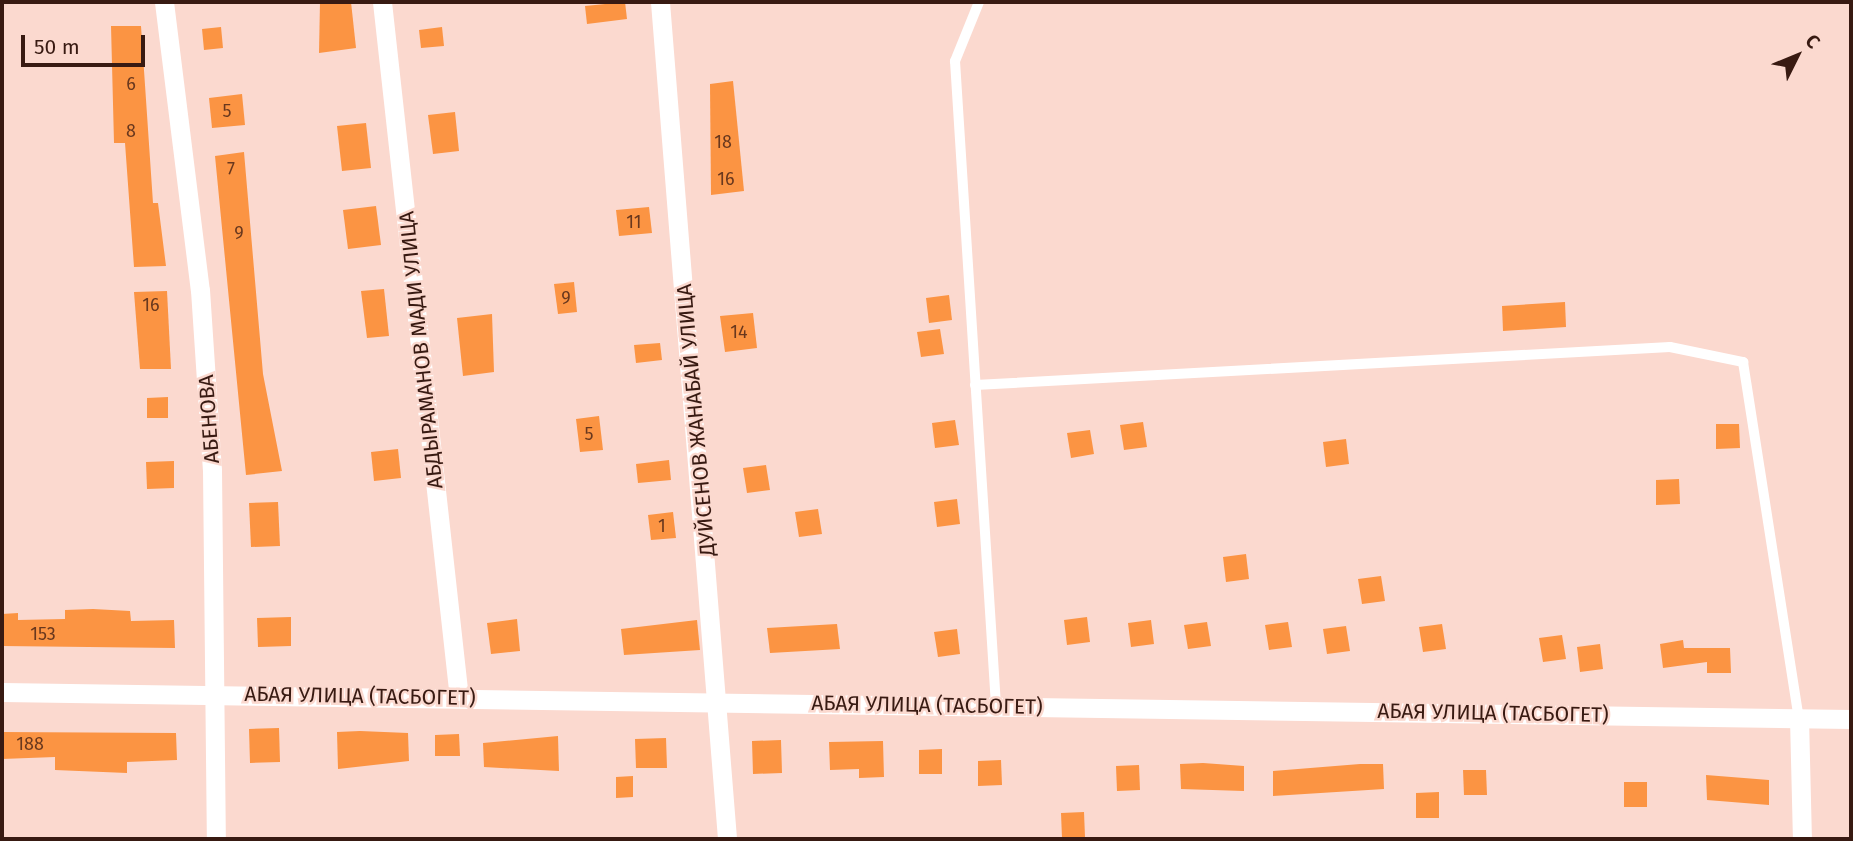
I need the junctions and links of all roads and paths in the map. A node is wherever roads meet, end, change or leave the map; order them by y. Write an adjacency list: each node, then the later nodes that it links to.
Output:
1 (164, 2): 7 (street, АБЕНОВА)
2 (382, 2): 8 (street, АБДЫРАМАНОВ МАДИ УЛИЦА)
3 (660, 2): 9 (street, ДУЙСЕНОВ ЖАНАБАЙ УЛИЦА)
4 (979, 2): 5 (lane)
5 (975, 385): 10 (lane); 11 (lane)
6 (2, 692): 7 (street, АБАЯ УЛИЦА (ТАСБОГЕТ))
7 (215, 694): 8 (street, АБАЯ УЛИЦА (ТАСБОГЕТ)); 13 (street, АБЕНОВА)
8 (460, 698): 9 (street, АБАЯ УЛИЦА (ТАСБОГЕТ))
9 (720, 701): 10 (street, АБАЯ УЛИЦА (ТАСБОГЕТ)); 14 (street, ДУЙСЕНОВ ЖАНАБАЙ УЛИЦА)
10 (996, 706): 11 (street, АБАЯ УЛИЦА (ТАСБОГЕТ))
11 (1799, 718): 12 (street, АБАЯ УЛИЦА (ТАСБОГЕТ)); 15 (street)
12 (1851, 719)
13 (216, 839)
14 (727, 839)
15 (1802, 839)

